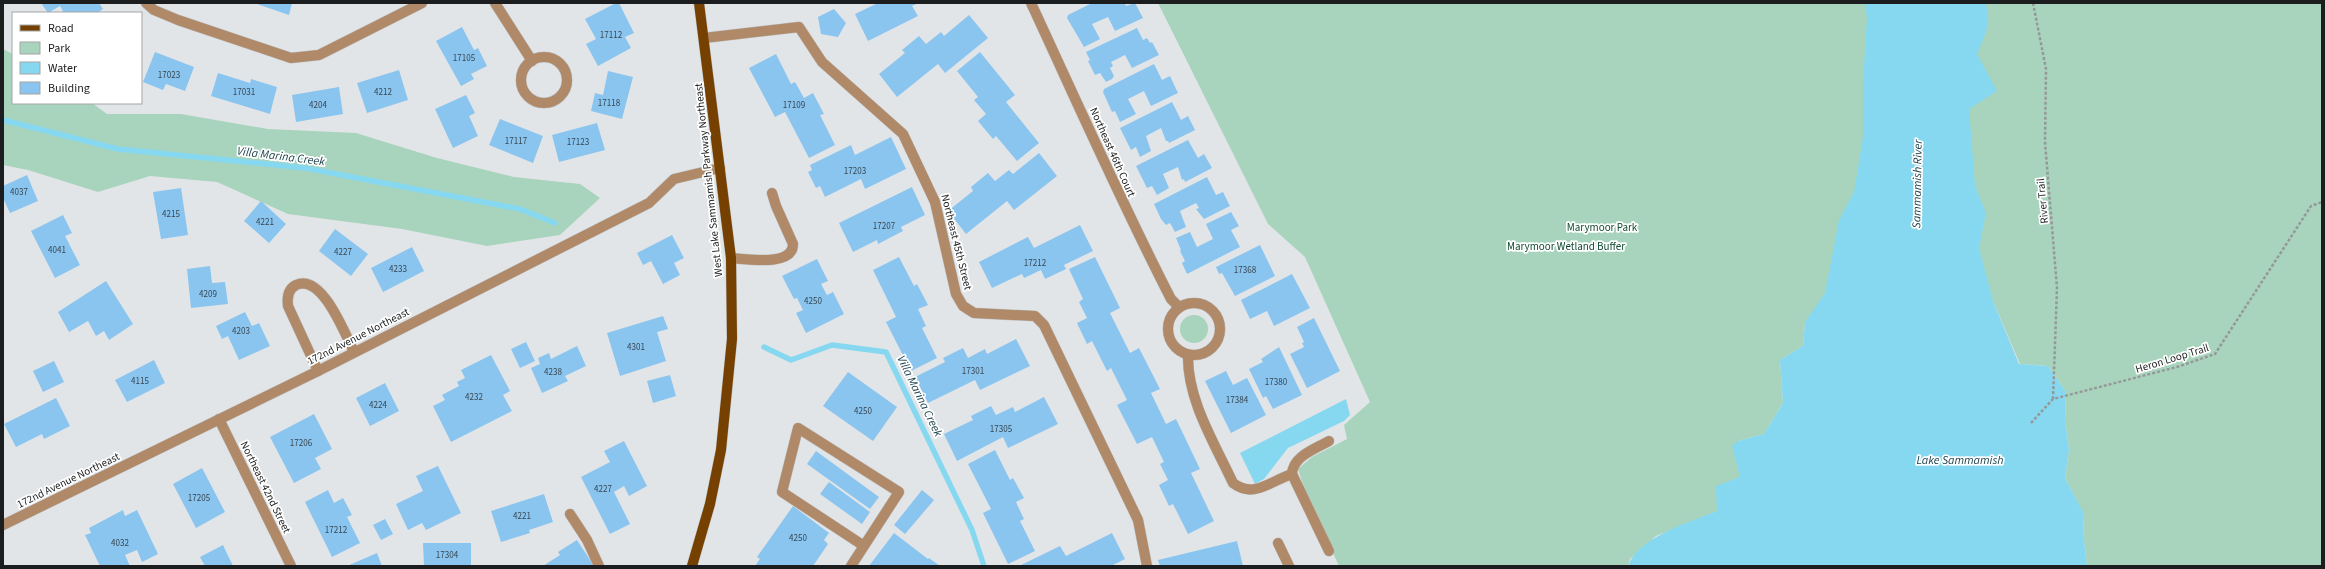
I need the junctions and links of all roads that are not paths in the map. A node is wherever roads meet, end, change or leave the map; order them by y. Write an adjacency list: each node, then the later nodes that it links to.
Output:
1 (146, 3): 2 (street)
2 (422, 3)
3 (495, 3): 7 (street)
4 (699, 3): 6 (main road, West Lake Sammamish Parkway Northeast)
5 (1031, 3): 11 (street, Northeast 46th Court)
6 (704, 38): 8 (main road, West Lake Sammamish Parkway Northeast); 27 (street, Northeast 45th Street)
7 (532, 61): 7 (street)
8 (720, 168): 10 (main road, West Lake Sammamish Parkway Northeast); 12 (street, 172nd Avenue Northeast)
9 (772, 193): 10 (street)
10 (731, 258): 25 (main road, West Lake Sammamish Parkway Northeast)
11 (1179, 308): 13 (street); 13 (street)
12 (354, 352): 14 (street, 172nd Avenue Northeast); 14 (street)
13 (1188, 355): 17 (street)
14 (318, 371): 15 (street, 172nd Avenue Northeast)
15 (219, 419): 19 (street, 172nd Avenue Northeast); 23 (street, Northeast 42nd Street)
16 (1329, 441): 17 (street)
17 (1292, 474): 22 (street)
18 (570, 514): 24 (street)
19 (3, 525)
20 (1278, 543): 28 (street)
21 (864, 546): 21 (street); 26 (street)
22 (1329, 551)
23 (291, 566)
24 (599, 566)
25 (692, 566)
26 (851, 566)
27 (1147, 566)
28 (1289, 566)

